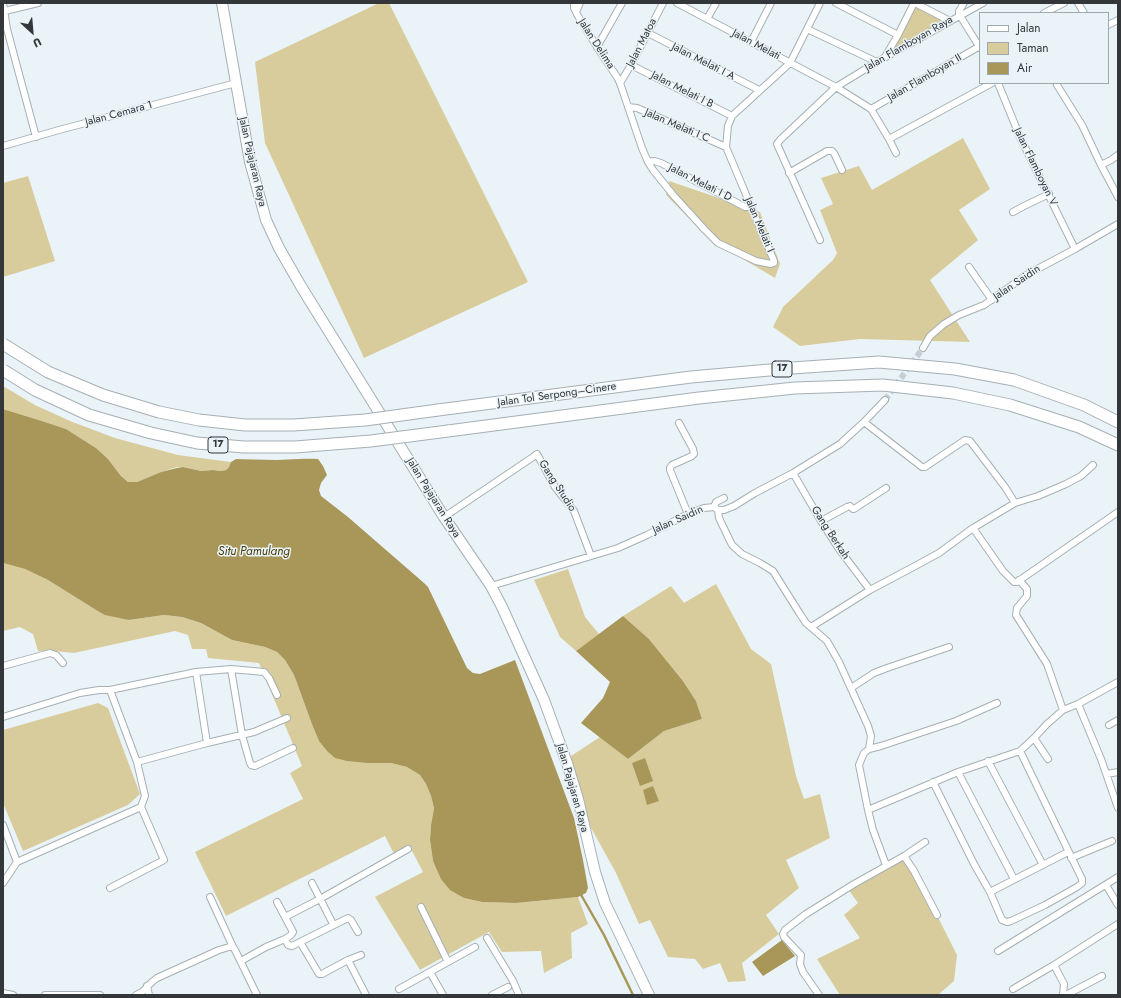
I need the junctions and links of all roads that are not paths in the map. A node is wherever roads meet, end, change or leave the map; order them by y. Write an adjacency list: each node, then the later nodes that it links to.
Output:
1 (38, 3): 17 (street)
2 (222, 3): 35 (main road, Jalan Pajajaran Raya)
3 (574, 3): 18 (street, Jalan Delima)
4 (580, 3): 18 (street)
5 (622, 3): 29 (street)
6 (663, 3): 25 (street, Jalan Matoa)
7 (677, 3): 22 (street, Jalan Melati)
8 (716, 3): 22 (street)
9 (771, 3): 27 (street)
10 (820, 3): 24 (street)
11 (836, 3): 26 (street)
12 (914, 3): 23 (street); 26 (street)
13 (964, 3): 21 (street)
14 (983, 3): 21 (street, Jalan Flamboyan Raya)
15 (1064, 3): 19 (street)
16 (1078, 3): 20 (street)
17 (4, 8): 45 (street)
18 (576, 12): 29 (street, Jalan Delima)
19 (1046, 12)
20 (1083, 12)
21 (960, 15): 23 (street, Jalan Flamboyan Raya); 28 (street)
22 (707, 19): 27 (street, Jalan Melati)
23 (950, 20): 31 (street, Jalan Flamboyan Raya)
24 (807, 29): 32 (street); 33 (street)
25 (648, 33): 34 (street, Jalan Matoa); 41 (street, Jalan Melati I A)
26 (898, 35): 31 (street)
27 (751, 42): 33 (street, Jalan Melati)
28 (979, 45)
29 (597, 47): 36 (street, Jalan Delima)
30 (979, 48): 43 (street, Jalan Flamboyan II)
31 (884, 58): 32 (street, Jalan Flamboyan Raya)
32 (877, 62): 40 (street, Jalan Flamboyan Raya)
33 (790, 63): 40 (street, Jalan Melati); 41 (street)
34 (631, 65): 36 (street, Jalan Matoa); 44 (street, Jalan Melati I B)
35 (236, 83): 45 (street, Jalan Cemara 1); 80 (main road, Jalan Pajajaran Raya)
36 (620, 83): 42 (street, Jalan Melati I)
37 (990, 84): 46 (street)
38 (998, 84): 55 (street, Jalan Flamboyan V)
39 (1057, 85): 52 (street)
40 (836, 87): 43 (street, Jalan Melati); 54 (street, Jalan Flamboyan Raya)
41 (759, 90): 44 (street)
42 (628, 107): 48 (street, Jalan Melati I C); 51 (street, Jalan Melati I)
43 (871, 109): 46 (street)
44 (732, 116): 48 (street, Jalan Melati I)
45 (36, 137): 47 (street, Jalan Cemara 1)
46 (889, 139): 49 (street)
47 (3, 146)
48 (726, 147): 57 (street, Jalan Melati I)
49 (896, 153)
50 (1118, 155): 52 (street)
51 (648, 162): 57 (street, Jalan Melati I D); 57 (street, Jalan Melati I)
52 (1101, 165): 56 (street)
53 (842, 170): 54 (street)
54 (789, 173): 60 (street)
55 (1048, 194): 58 (street); 61 (street, Jalan Flamboyan V)
56 (1118, 196)
57 (752, 207)
58 (1013, 212)
59 (1118, 224): 61 (street, Jalan Saidin)
60 (820, 240)
61 (1075, 249): 63 (street, Jalan Saidin)
62 (969, 266): 63 (street)
63 (992, 300): 65 (street, Jalan Saidin)
64 (3, 344): 69 (highway, Jalan Tol Serpong–Cinere / 17, bridge)
65 (924, 348)
66 (3, 370): 71 (highway, Jalan Tol Serpong–Cinere / 17, bridge)
67 (885, 400): 68 (street, Jalan Saidin)
68 (864, 422): 73 (street, Jalan Saidin); 76 (street)
69 (1118, 422)
70 (679, 423): 79 (street)
71 (1118, 445)
72 (1093, 465): 76 (street)
73 (793, 473): 77 (street, Jalan Saidin); 81 (street, Gang Berkah)
74 (886, 488): 81 (street)
75 (724, 498): 77 (street)
76 (1015, 503): 82 (street)
77 (716, 508): 79 (street, Jalan Saidin); 87 (street)
78 (1118, 512): 84 (street)
79 (688, 514): 83 (street, Jalan Saidin)
80 (444, 517): 83 (street, Gang Studio); 85 (main road, Jalan Pajajaran Raya)
81 (821, 522): 86 (street, Gang Berkah)
82 (972, 528): 84 (street); 86 (street)
83 (591, 556): 85 (street, Jalan Saidin)
84 (1019, 580): 99 (street)
85 (491, 586): 176 (main road, Jalan Pajajaran Raya)
86 (870, 590): 87 (street)
87 (811, 627): 94 (street)
88 (949, 647): 94 (street)
89 (63, 663): 90 (street)
90 (3, 666)
91 (231, 670): 92 (street); 96 (street); 104 (street)
92 (196, 672): 95 (street); 106 (street)
93 (1118, 682): 98 (street)
94 (851, 688): 108 (street)
95 (110, 690): 100 (street); 112 (street)
96 (277, 695)
97 (997, 703): 108 (street)
98 (1078, 704): 99 (street); 115 (street)
99 (1063, 710): 105 (street)
100 (3, 717)
101 (287, 718): 104 (street)
102 (1118, 720): 103 (street)
103 (1109, 725)
104 (242, 735): 106 (street); 107 (street)
105 (1034, 738): 109 (street); 110 (street)
106 (207, 743): 112 (street)
107 (293, 748)
108 (869, 748): 119 (street)
109 (1020, 751): 111 (street); 124 (street)
110 (1048, 759)
111 (988, 761): 113 (street); 129 (street)
112 (137, 762): 117 (street)
113 (958, 772): 116 (street); 131 (street)
114 (1118, 772): 115 (street)
115 (1107, 774): 118 (street)
116 (933, 782): 119 (street); 136 (street)
117 (141, 807): 127 (street); 135 (street)
118 (1118, 808)
119 (868, 810): 128 (street)
120 (3, 825): 127 (street)
121 (1112, 841): 126 (street)
122 (925, 842): 125 (street)
123 (408, 849): 138 (street)
124 (1068, 852): 126 (street); 129 (street)
125 (904, 856): 128 (street); 142 (street)
126 (1072, 858): 136 (street)
127 (17, 862): 132 (street)
128 (886, 865): 177 (street)
129 (1043, 865): 131 (street)
130 (1118, 877): 134 (street)
131 (1014, 879): 136 (street)
132 (3, 883)
133 (312, 883): 138 (street)
134 (1106, 885): 140 (street); 152 (street)
135 (110, 888)
136 (990, 892)
137 (210, 897): 151 (street)
138 (320, 899): 143 (street); 144 (street)
139 (277, 902): 143 (street)
140 (1118, 904)
141 (421, 907): 156 (street)
142 (937, 914)
143 (285, 917): 148 (street)
144 (332, 922)
145 (1118, 924): 157 (street)
146 (358, 932): 149 (street)
147 (486, 938): 175 (street)
148 (285, 939): 149 (street); 155 (street)
149 (300, 942): 154 (street)
150 (475, 947): 156 (street)
151 (233, 948): 155 (street); 160 (street)
152 (998, 951)
153 (361, 955): 154 (street)
154 (348, 960): 172 (street)
155 (241, 961): 171 (street)
156 (448, 962): 158 (street)
157 (1054, 965): 163 (street); 178 (street)
158 (430, 972): 162 (street); 173 (street)
159 (1102, 976): 178 (street)
160 (147, 986): 169 (street); 170 (street)
161 (508, 987): 174 (street)
162 (399, 989)
163 (1014, 989)
164 (3, 993): 165 (street)
165 (13, 995)
166 (45, 995): 167 (street)
167 (59, 995): 168 (street)
168 (100, 995)
169 (136, 995)
170 (149, 995)
171 (257, 995)
172 (366, 995)
173 (443, 995)
174 (492, 995)
175 (519, 995)
176 (649, 995)
177 (819, 995)
178 (1064, 995)

